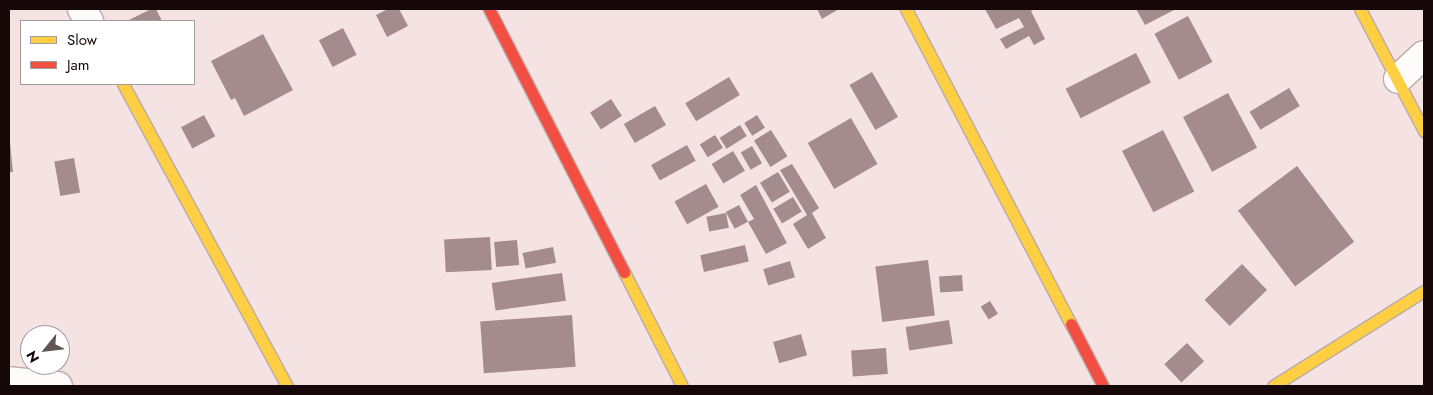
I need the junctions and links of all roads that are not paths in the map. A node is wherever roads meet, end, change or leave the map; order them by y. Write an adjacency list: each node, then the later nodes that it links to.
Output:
1 (82, 9): 5 (street)
2 (489, 9): 14 (street)
3 (906, 9): 15 (street)
4 (1360, 9): 7 (street)
5 (88, 20)
6 (1424, 56): 7 (street)
7 (1398, 79): 9 (street)
8 (124, 85): 13 (street)
9 (1424, 131)
10 (1424, 290): 16 (street)
11 (9, 382): 12 (street)
12 (58, 386)
13 (287, 386)
14 (682, 386)
15 (1103, 386)
16 (1273, 386)

